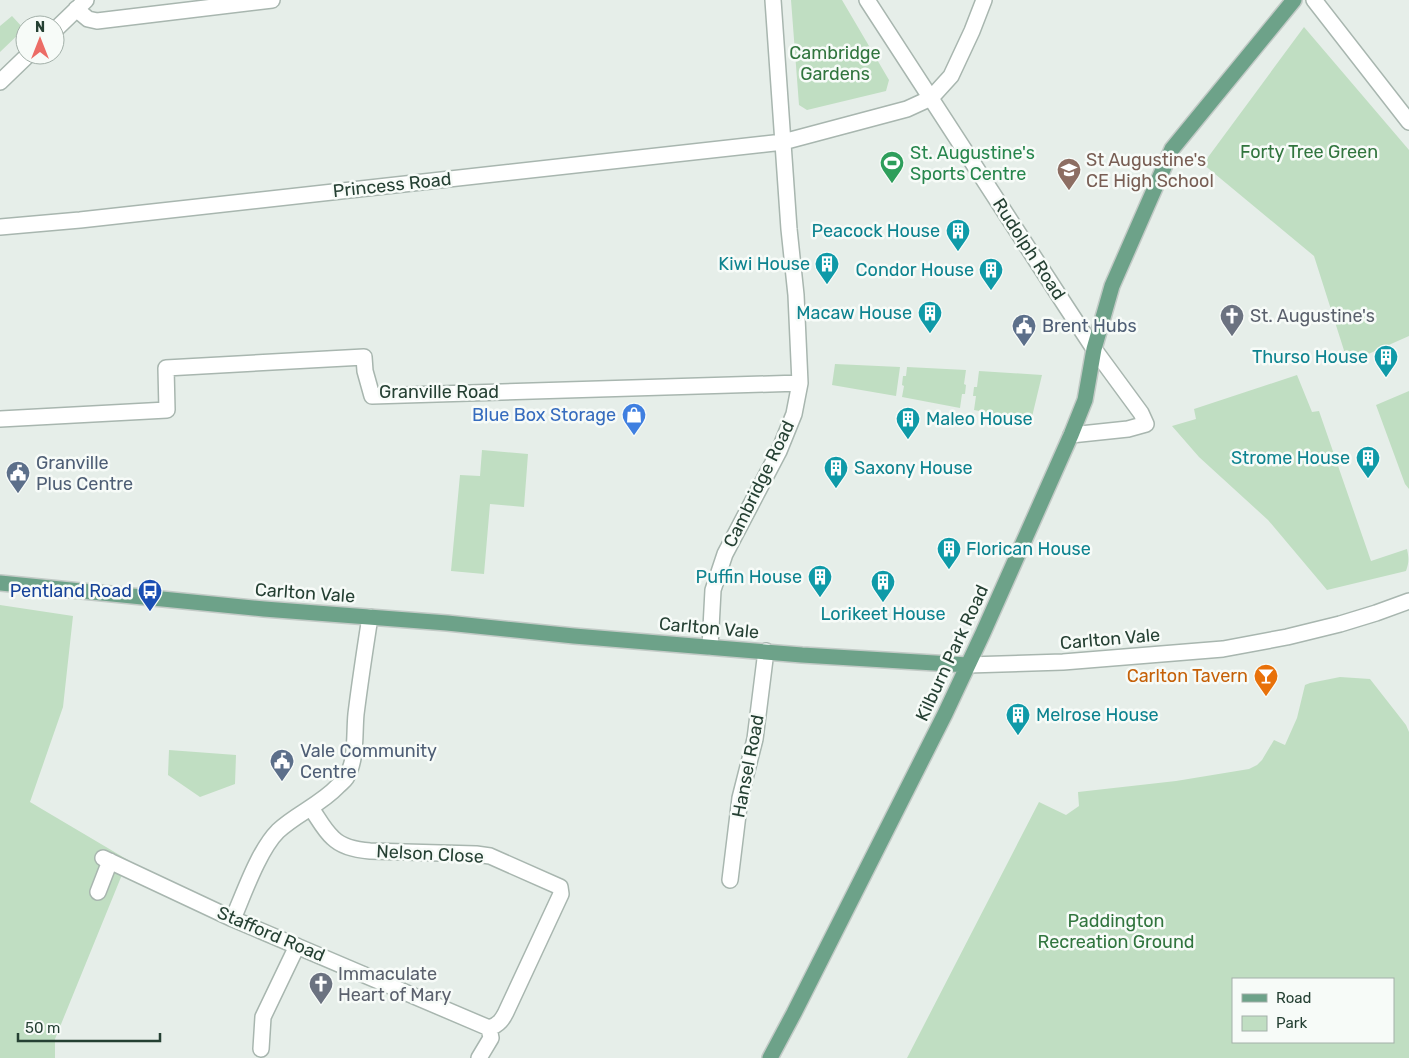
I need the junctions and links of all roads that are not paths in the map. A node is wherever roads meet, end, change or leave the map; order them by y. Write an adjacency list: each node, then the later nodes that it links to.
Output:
1 (272, 0): 7 (street)
2 (773, 0): 13 (street)
3 (867, 0): 11 (street)
4 (984, 0): 11 (street)
5 (1294, 0): 15 (main road, Kilburn Park Road)
6 (1314, 0): 12 (street)
7 (81, 5): 8 (street)
8 (65, 20)
9 (18, 65): 10 (street)
10 (0, 82)
11 (932, 98): 13 (street); 15 (street, Rudolph Road)
12 (1409, 122)
13 (783, 142): 14 (street, Princess Road); 16 (street, Cambridge Road)
14 (0, 227)
15 (1094, 349): 18 (main road, Kilburn Park Road); 18 (street, Rudolph Road)
16 (800, 383): 17 (street, Granville Road); 22 (street, Cambridge Road)
17 (0, 419)
18 (1071, 435): 24 (main road, Kilburn Park Road)
19 (0, 583): 21 (main road, Carlton Vale)
20 (1409, 601): 24 (street, Carlton Vale)
21 (370, 617): 22 (main road, Carlton Vale); 25 (street)
22 (710, 647): 23 (main road, Carlton Vale)
23 (766, 652): 24 (main road, Carlton Vale); 26 (street, Hansel Road)
24 (968, 666): 33 (main road, Kilburn Park Road)
25 (311, 808): 28 (street); 30 (street, Nelson Close)
26 (730, 880)
27 (98, 892): 28 (street, Stafford Road)
28 (234, 919): 29 (street, Stafford Road)
29 (297, 946): 30 (street, Stafford Road); 31 (street)
30 (489, 1028): 32 (street)
31 (261, 1049)
32 (479, 1058)
33 (770, 1058)

